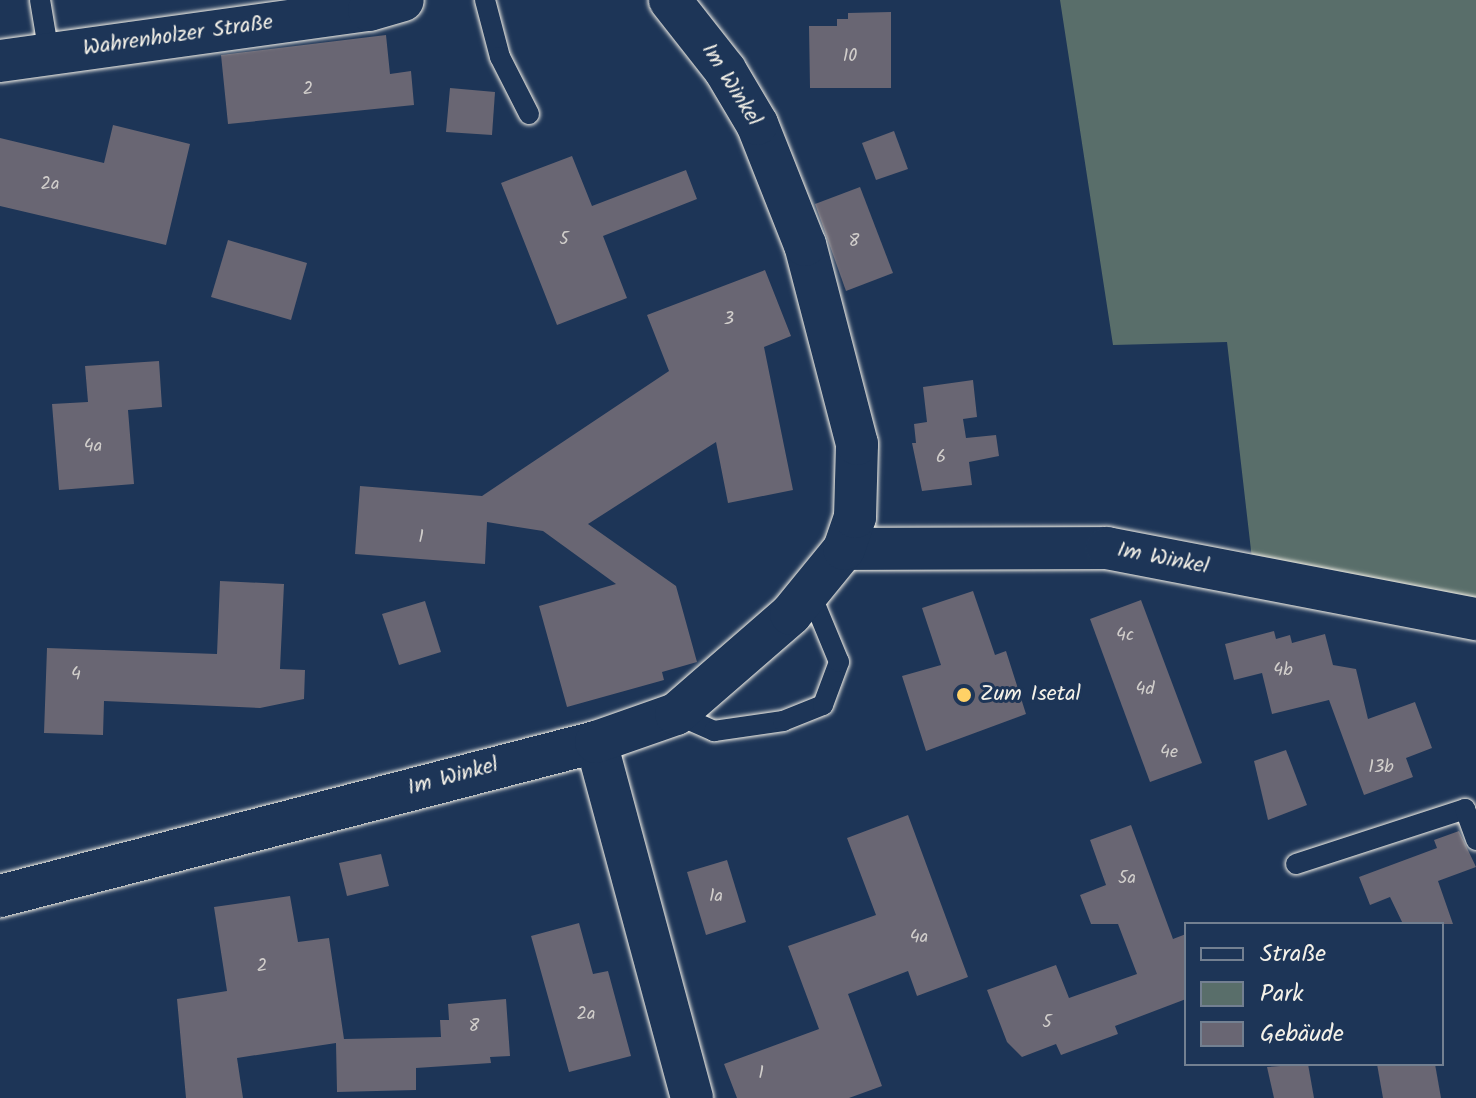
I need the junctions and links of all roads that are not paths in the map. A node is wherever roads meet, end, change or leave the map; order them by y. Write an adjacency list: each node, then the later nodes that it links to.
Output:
1 (40, 0): 5 (lane)
2 (403, 0): 5 (street, Wahrenholzer Straße)
3 (485, 0): 7 (lane)
4 (670, 0): 8 (street, Im Winkel)
5 (49, 54): 6 (street, Wahrenholzer Straße)
6 (0, 61)
7 (529, 114)
8 (844, 549): 9 (street, Im Winkel); 10 (street, Im Winkel)
9 (810, 592): 11 (street, Im Winkel); 11 (lane)
10 (1476, 619)
11 (676, 714): 12 (street, Im Winkel)
12 (596, 742): 15 (street, Im Winkel); 16 (street)
13 (1476, 840): 14 (lane)
14 (1296, 864)
15 (0, 896)
16 (692, 1098)

